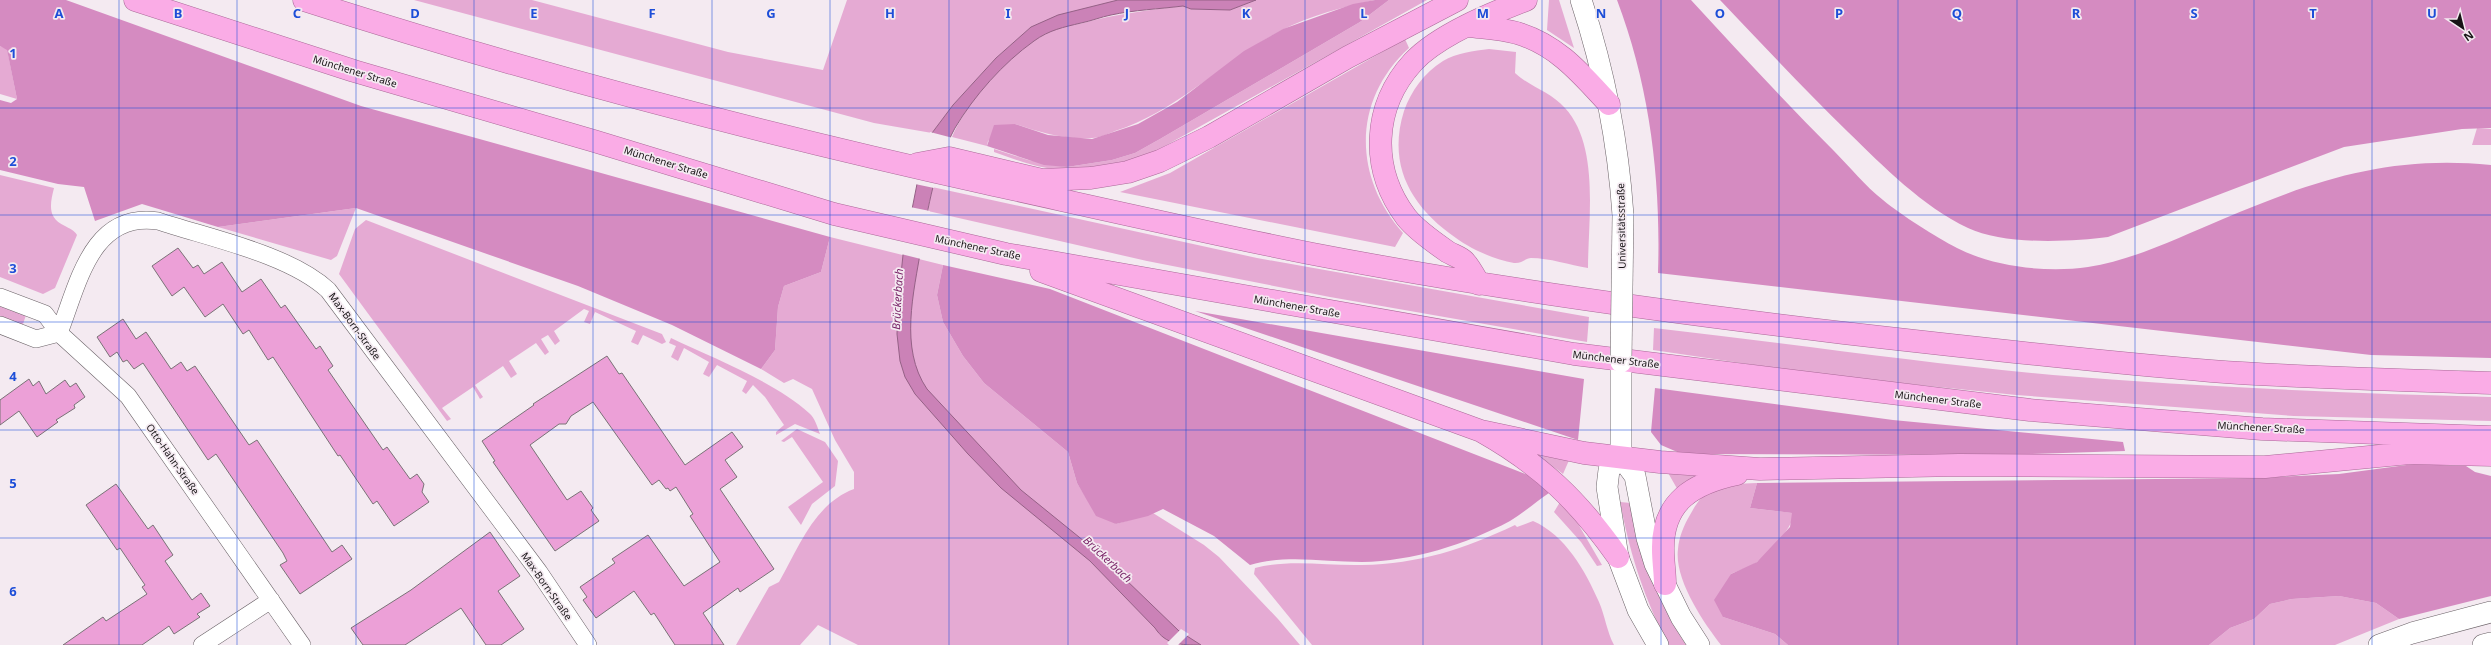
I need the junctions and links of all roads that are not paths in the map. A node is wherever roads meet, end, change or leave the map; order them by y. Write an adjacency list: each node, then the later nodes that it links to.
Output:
1 (135, 0): 9 (highway, Münchener Straße)
2 (304, 0): 8 (highway)
3 (1457, 0): 8 (highway)
4 (1526, 0): 6 (highway)
5 (1581, 0): 7 (street, Universitätsstraße)
6 (1469, 26): 7 (highway); 10 (highway)
7 (1609, 104): 18 (street, Universitätsstraße, bridge)
8 (986, 175): 10 (highway)
9 (1006, 254): 15 (highway); 16 (highway, Münchener Straße)
10 (1479, 284): 14 (highway)
11 (0, 296): 13 (street, Otto-Hahn-Straße)
12 (0, 325): 13 (street)
13 (59, 333): 22 (street, Otto-Hahn-Straße); 27 (street, Max-Born-Straße)
14 (2491, 383)
15 (1481, 431): 18 (highway); 20 (highway)
16 (2491, 437)
17 (2491, 454): 19 (highway)
18 (1621, 457): 19 (highway); 20 (street); 21 (street)
19 (1760, 469): 21 (highway)
20 (1618, 556): 28 (street)
21 (1665, 584): 29 (street)
22 (270, 600): 25 (street); 26 (street, Otto-Hahn-Straße)
23 (2491, 612): 30 (street)
24 (2491, 644): 31 (street)
25 (202, 645)
26 (302, 645)
27 (588, 645)
28 (1658, 645)
29 (1698, 645)
30 (2379, 645)
31 (2483, 645)

